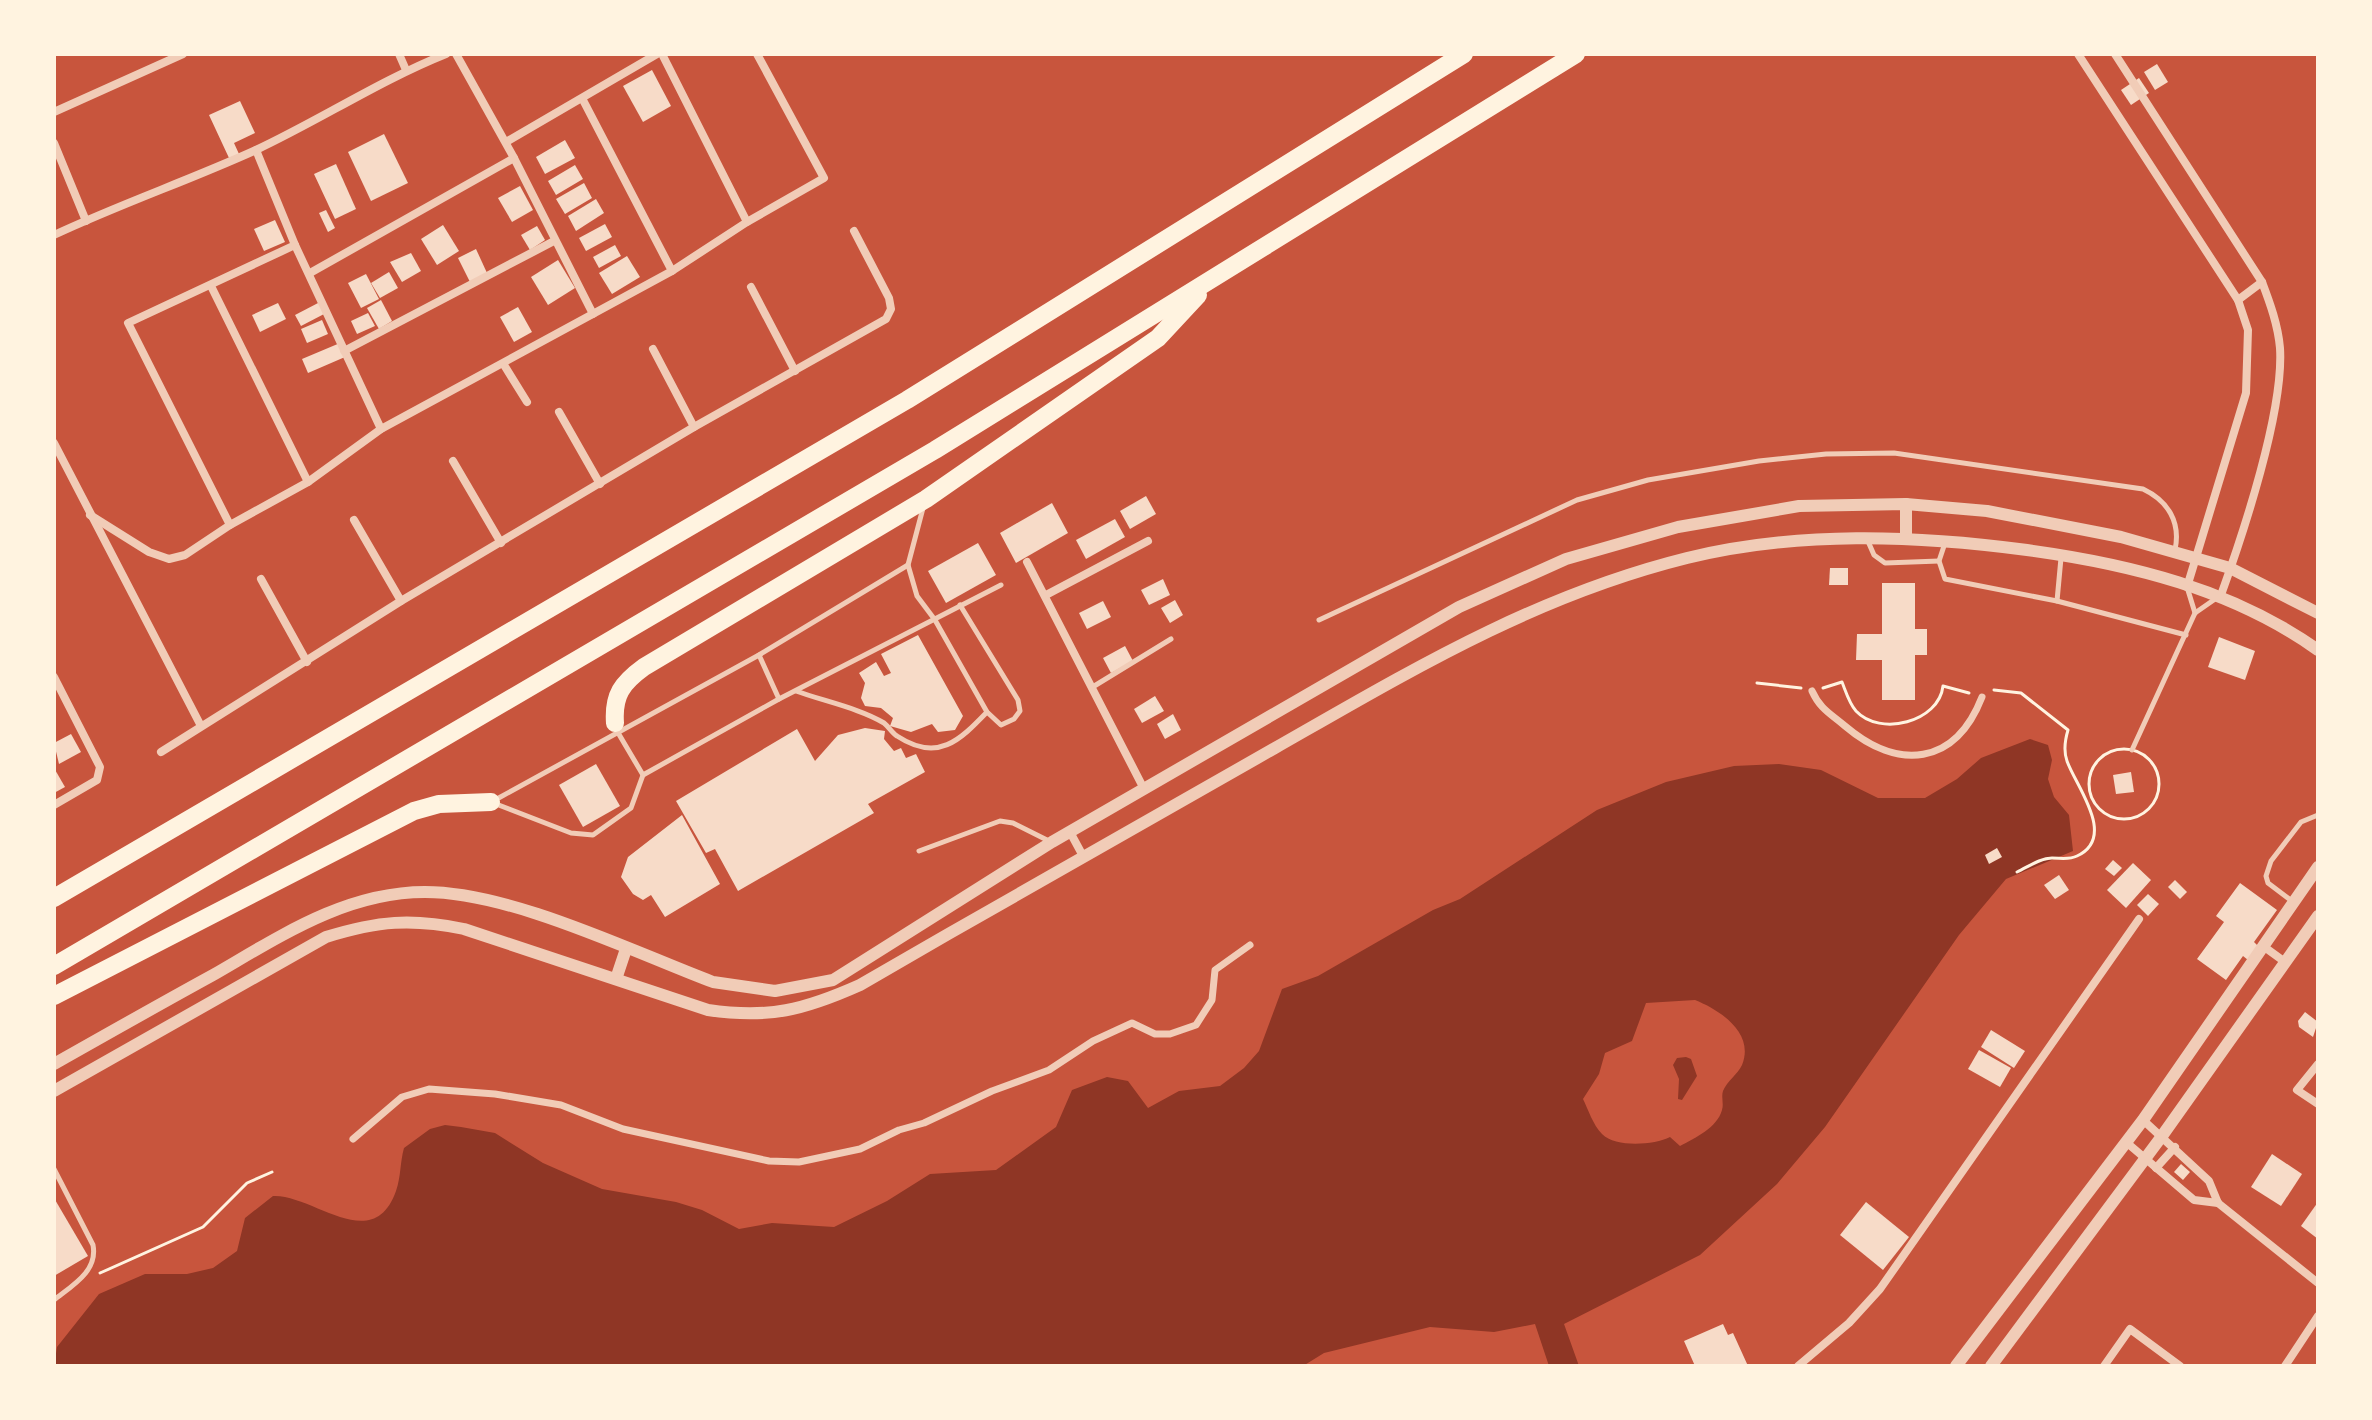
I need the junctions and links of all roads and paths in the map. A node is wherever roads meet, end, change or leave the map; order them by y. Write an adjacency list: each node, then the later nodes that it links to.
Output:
1 (183, 54): 13 (street)
2 (399, 54): 11 (street)
3 (446, 54): 11 (street)
4 (456, 54): 14 (street)
5 (660, 54): 12 (street); 19 (street)
6 (757, 54): 19 (street)
7 (1464, 54): 100 (highway)
8 (1576, 54): 26 (highway)
9 (2078, 54): 30 (street)
10 (2115, 54): 27 (street)
11 (406, 70): 16 (street)
12 (583, 100): 14 (street); 24 (street)
13 (54, 112)
14 (506, 142): 17 (street)
15 (54, 143): 18 (street)
16 (256, 150): 18 (street); 23 (street)
17 (514, 158): 22 (street); 25 (street)
18 (86, 221): 21 (street)
19 (747, 222): 24 (street)
20 (854, 231): 35 (street)
21 (54, 235)
22 (554, 241): 31 (street); 33 (street)
23 (295, 245): 25 (street); 28 (street)
24 (672, 271): 31 (street)
25 (310, 273): 33 (street)
26 (1214, 278): 44 (highway); 108 (highway)
27 (2262, 282): 30 (street); 60 (street)
28 (211, 286): 42 (street); 48 (street)
29 (751, 287): 35 (street)
30 (2238, 300): 56 (street)
31 (593, 314): 34 (street)
32 (653, 349): 38 (street)
33 (344, 351): 39 (street)
34 (504, 365): 36 (street); 39 (street)
35 (795, 371): 38 (street)
36 (527, 402)
37 (559, 412): 43 (street)
38 (694, 427): 43 (street)
39 (381, 429): 42 (street)
40 (54, 443): 46 (street)
41 (453, 461): 53 (street)
42 (308, 482): 48 (street)
43 (600, 484): 53 (street)
44 (926, 499): 59 (lane); 87 (highway)
45 (1906, 504): 50 (street); 54 (street); 91 (street)
46 (90, 515): 48 (street); 86 (street)
47 (354, 520): 67 (street)
48 (230, 525)
49 (1867, 538): 50 (street); 57 (lane); 98 (street)
50 (1906, 539): 52 (street)
51 (1148, 541): 65 (street)
52 (1945, 542): 55 (street); 57 (lane)
53 (501, 543): 67 (street)
54 (2174, 553): 56 (street); 61 (street); 73 (lane)
55 (2061, 555): 61 (street); 68 (lane)
56 (2195, 558): 60 (street); 64 (street)
57 (1939, 561): 68 (lane)
58 (1027, 562): 65 (street)
59 (908, 565): 72 (lane); 77 (lane)
60 (2230, 568): 66 (street); 71 (street)
61 (2167, 578): 64 (street)
62 (261, 579): 78 (street)
63 (1001, 585): 69 (lane)
64 (2187, 587): 66 (street); 70 (lane)
65 (1046, 595): 80 (street)
66 (2221, 595): 70 (lane); 76 (street)
67 (401, 601): 78 (street)
68 (2057, 601): 74 (lane)
69 (960, 605): 72 (lane); 85 (lane)
70 (2195, 613): 74 (lane)
71 (2318, 613)
72 (935, 620): 81 (lane); 85 (lane)
73 (1319, 620)
74 (2186, 635): 88 (lane)
75 (1171, 639): 80 (lane)
76 (2318, 650)
77 (759, 655): 84 (lane); 87 (lane)
78 (307, 662): 86 (street)
79 (54, 677): 93 (street)
80 (1091, 688): 91 (street)
81 (796, 691): 84 (lane); 85 (lane)
82 (1812, 691): 83 (street)
83 (1982, 697)
84 (779, 699): 90 (lane)
85 (987, 712)
86 (201, 726): 89 (street)
87 (616, 727): 90 (lane); 92 (lane)
88 (2132, 750): 88 (path)
89 (161, 752)
90 (643, 775): 92 (lane)
91 (1144, 789): 95 (street)
92 (491, 802): 110 (highway)
93 (54, 805)
94 (2318, 815): 101 (lane)
95 (1070, 832): 96 (street); 98 (street)
96 (1052, 842): 97 (lane); 106 (street)
97 (919, 851)
98 (1083, 856): 109 (street)
99 (2318, 867): 101 (street)
100 (54, 898)
101 (2292, 901): 105 (street)
102 (2318, 916): 107 (street)
103 (2139, 919): 129 (street)
104 (1250, 945): 117 (street)
105 (2263, 946): 107 (street); 115 (street)
106 (626, 949): 109 (street); 111 (street)
107 (2285, 962): 116 (street)
108 (54, 966)
109 (616, 979): 113 (street)
110 (54, 996)
111 (54, 1064)
112 (2318, 1064): 114 (street)
113 (54, 1091)
114 (2318, 1104)
115 (2143, 1120): 116 (street); 118 (street)
116 (2162, 1136): 119 (street); 120 (street)
117 (353, 1139)
118 (2126, 1142): 120 (street); 130 (street)
119 (2175, 1147): 121 (street); 124 (street)
120 (2145, 1159): 121 (street); 131 (street)
121 (2156, 1168): 124 (street)
122 (54, 1169): 126 (lane)
123 (272, 1172): 126 (path)
124 (2218, 1203): 125 (street)
125 (2318, 1283)
126 (71, 1286): 127 (lane)
127 (54, 1300)
128 (2318, 1316): 134 (street)
129 (1798, 1366)
130 (1956, 1366)
131 (1991, 1366)
132 (2104, 1366): 133 (street)
133 (2180, 1366)
134 (2285, 1366)

